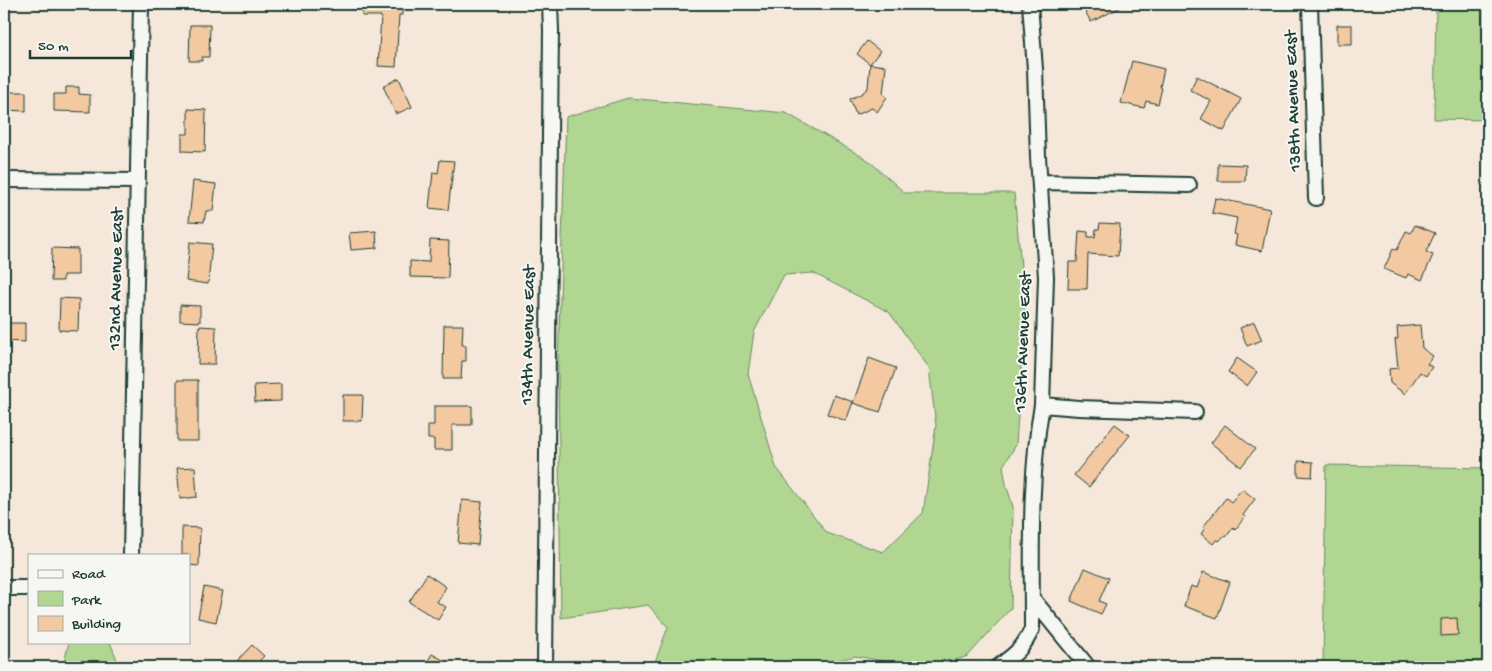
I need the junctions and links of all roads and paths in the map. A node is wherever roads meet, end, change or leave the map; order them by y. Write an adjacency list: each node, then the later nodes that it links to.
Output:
1 (141, 4): 6 (street, 132nd Avenue East)
2 (550, 4): 16 (street, 134th Avenue East)
3 (1030, 4): 7 (street, 136th Avenue East)
4 (1310, 4): 9 (street, 138th Avenue East)
5 (4, 180): 6 (street)
6 (138, 181): 12 (street, 132nd Avenue East)
7 (1041, 182): 8 (street); 10 (street, 136th Avenue East)
8 (1189, 185)
9 (1316, 198)
10 (1042, 406): 11 (street); 15 (street, 136th Avenue East)
11 (1195, 412)
12 (131, 554)
13 (4, 588): 14 (street)
14 (28, 588)
15 (1032, 598): 17 (street, 136th Avenue East); 18 (street)
16 (545, 667)
17 (998, 667)
18 (1088, 667)

